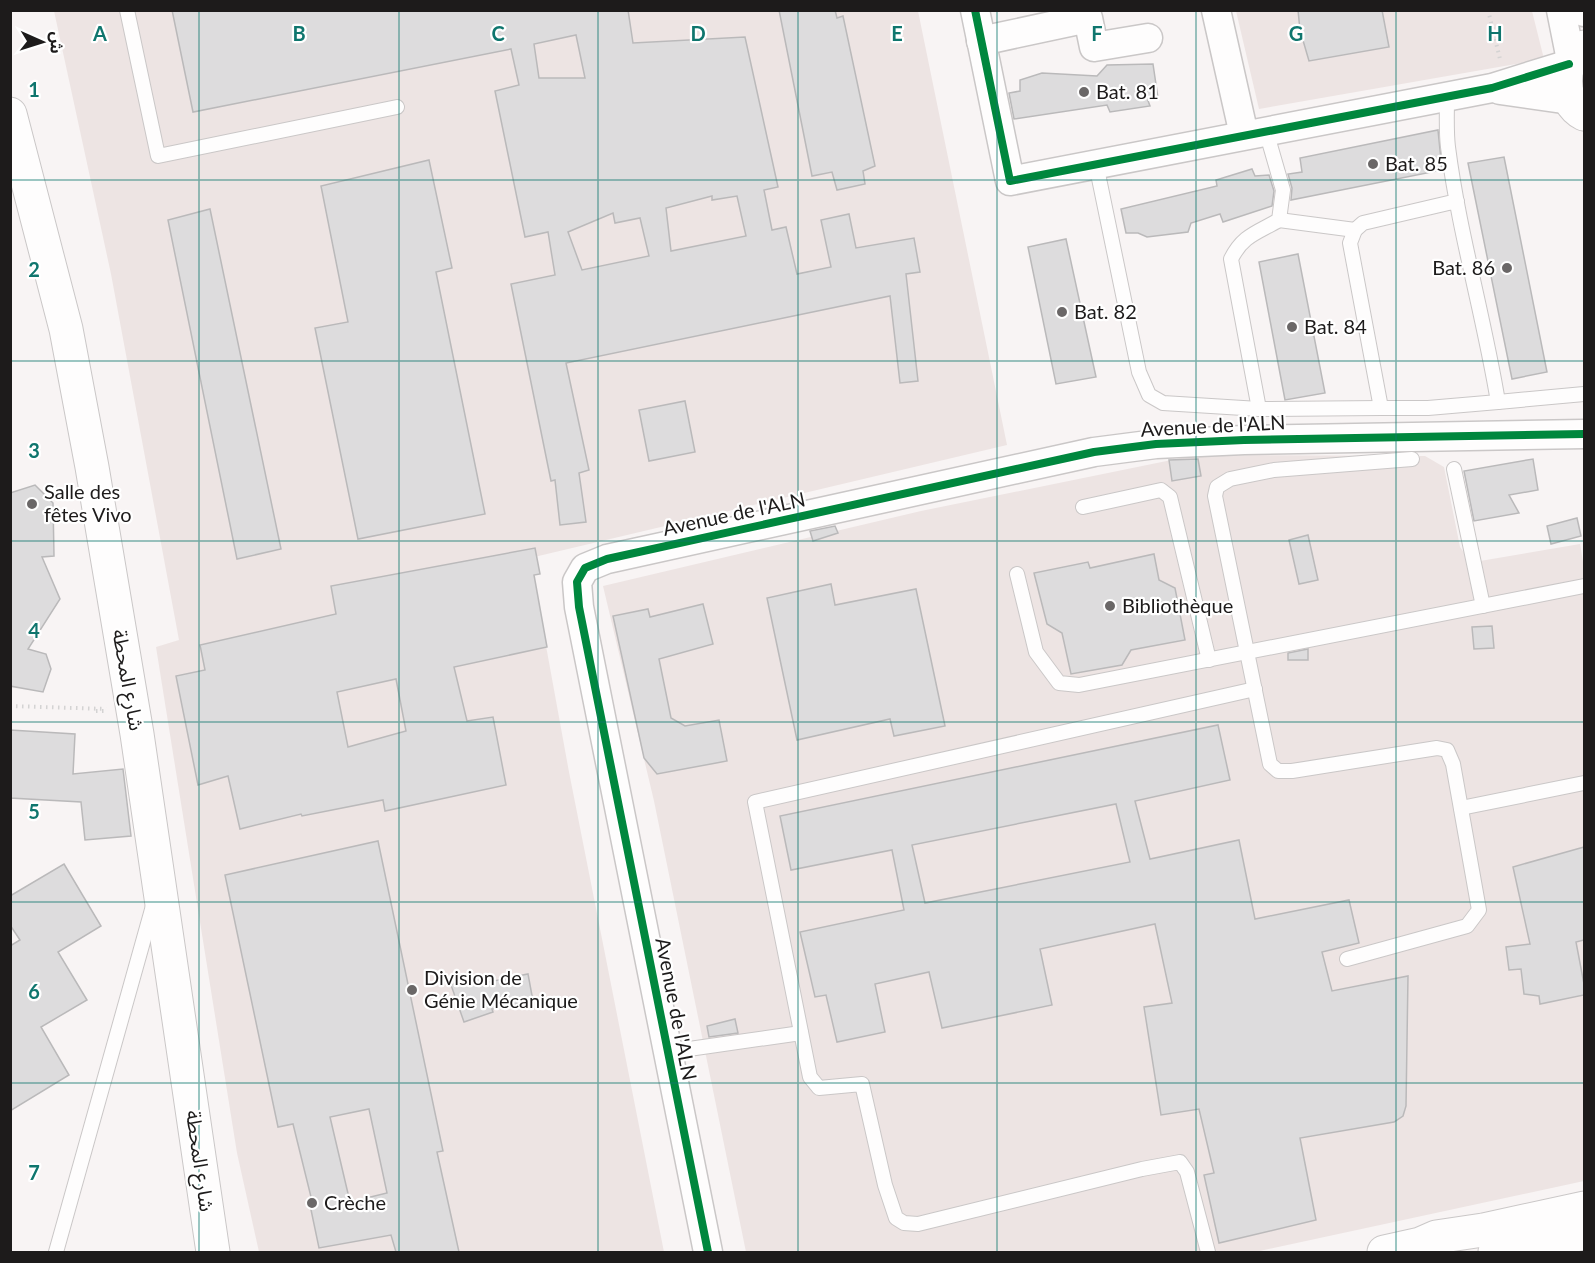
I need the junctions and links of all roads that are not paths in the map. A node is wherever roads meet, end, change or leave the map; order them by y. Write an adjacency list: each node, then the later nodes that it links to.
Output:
1 (127, 10): 11 (lane)
2 (975, 10): 7 (street)
3 (1216, 10): 14 (street)
4 (1561, 10): 8 (street)
5 (1088, 14): 6 (street); 7 (street)
6 (1148, 38)
7 (981, 41): 15 (street)
8 (1575, 57): 9 (street); 13 (main road)
9 (1499, 86): 10 (street); 13 (street)
10 (1447, 96): 14 (street); 16 (lane)
11 (397, 107)
12 (10, 114): 35 (main road, شارع المحطة)
13 (1580, 116)
14 (1255, 133): 15 (street); 17 (lane)
15 (1096, 164): 22 (lane)
16 (1457, 201): 18 (lane); 20 (lane)
17 (1279, 220): 18 (lane); 22 (lane)
18 (1354, 230): 21 (lane)
19 (1584, 394): 20 (lane)
20 (1498, 402): 21 (lane)
21 (1381, 408): 22 (lane)
22 (1259, 409)
23 (1584, 434): 38 (street, Avenue de l'ALN)
24 (1412, 459): 30 (lane)
25 (1454, 469): 29 (lane)
26 (1083, 507): 31 (lane)
27 (1017, 574): 31 (lane)
28 (1584, 586): 29 (lane)
29 (1483, 606): 30 (lane)
30 (1247, 652): 31 (lane); 32 (lane)
31 (1209, 660)
32 (1255, 688): 34 (lane); 37 (lane)
33 (1584, 783): 34 (lane)
34 (1461, 808): 36 (lane)
35 (159, 883): 42 (lane); 43 (main road, شارع المحطة)
36 (1347, 959)
37 (801, 1033): 38 (lane); 45 (lane)
38 (668, 1052): 44 (street, Avenue de l'ALN)
39 (1584, 1208): 41 (main road)
40 (1584, 1233): 47 (main road)
41 (1446, 1245): 46 (main road)
42 (56, 1252)
43 (213, 1252)
44 (708, 1252)
45 (1208, 1252)
46 (1384, 1252)
47 (1495, 1252)

